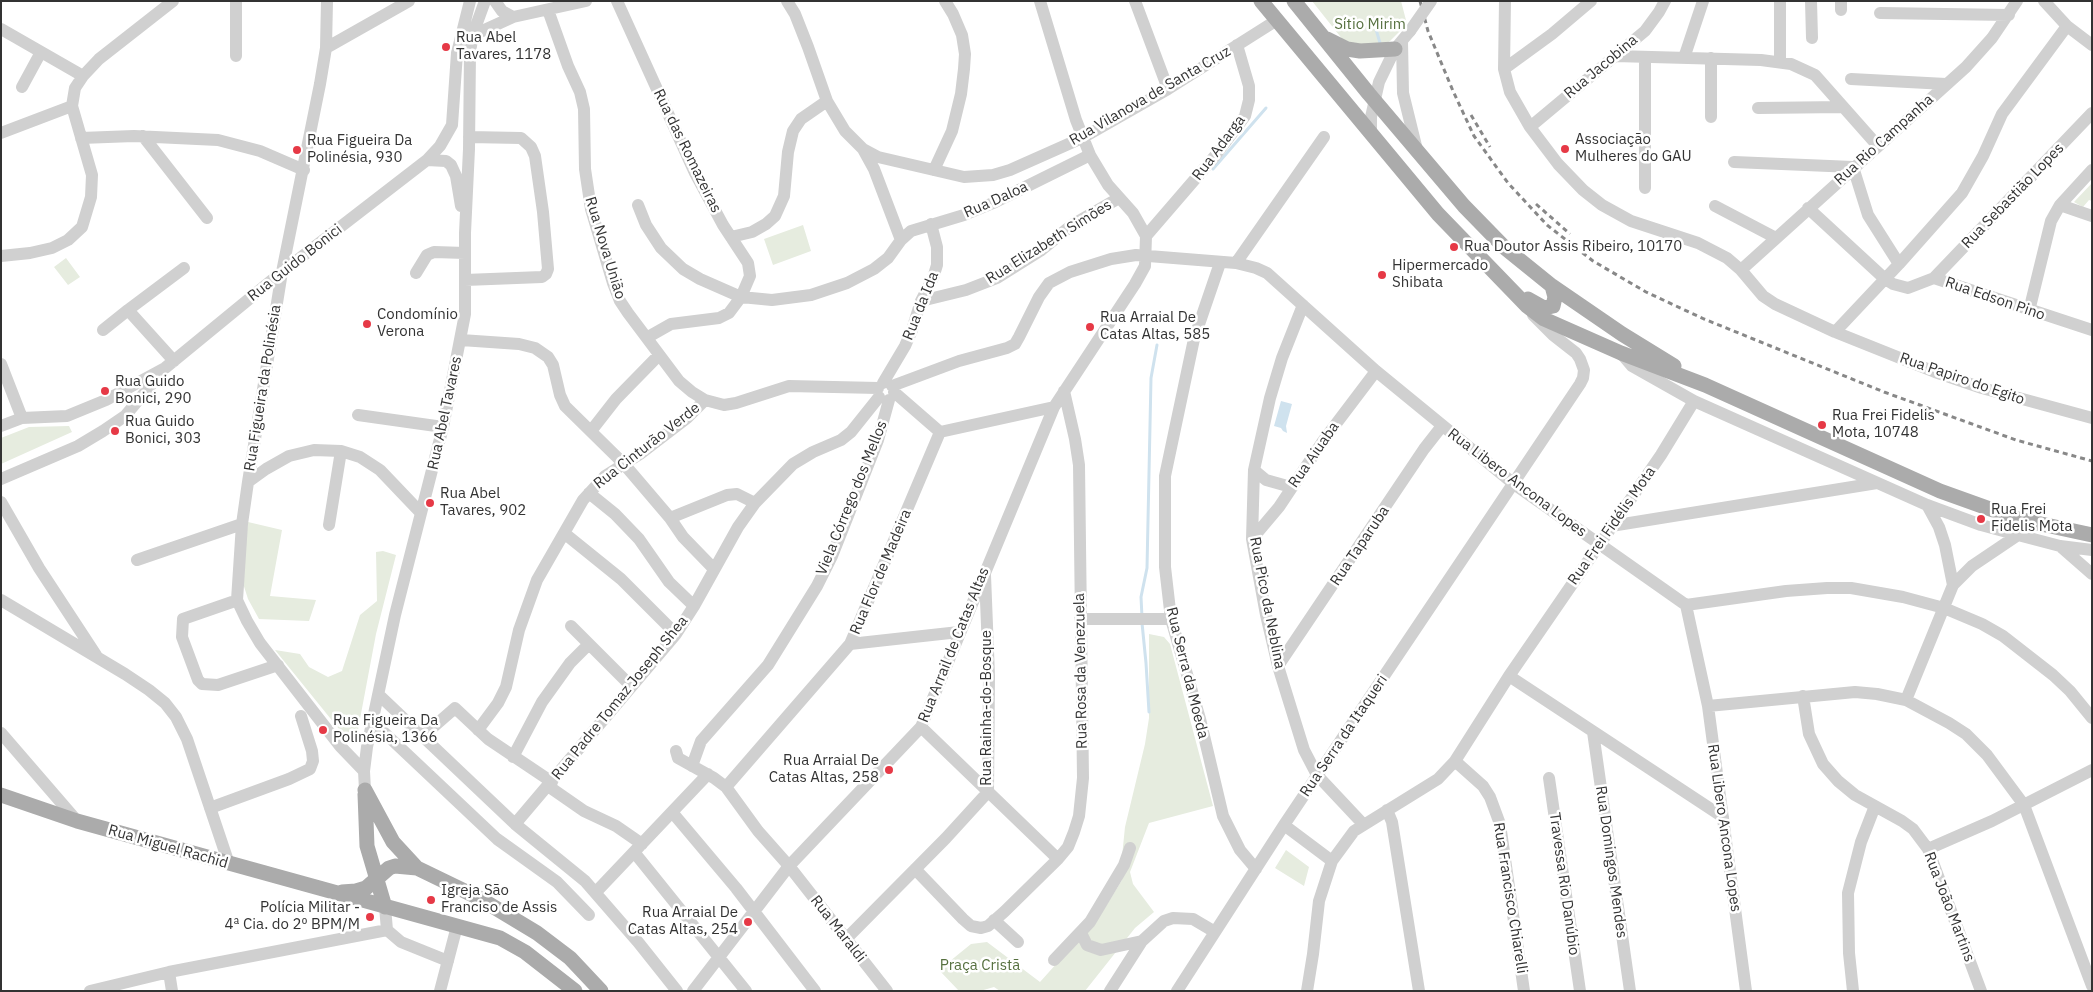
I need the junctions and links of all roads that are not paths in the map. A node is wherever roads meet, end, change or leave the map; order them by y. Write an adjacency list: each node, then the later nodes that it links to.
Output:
1 (173, 1): 49 (street)
2 (236, 1): 42 (street)
3 (327, 1): 40 (street, Rua Figueira da Polinésia)
4 (409, 1): 40 (street)
5 (470, 1): 37 (street)
6 (485, 1): 33 (street, Rua Abel Tavares)
7 (495, 1): 29 (street)
8 (586, 1): 26 (street)
9 (617, 1): 90 (street, Rua das Romazeiras)
10 (787, 1): 55 (street, Rua Vilanova de Santa Cruz)
11 (945, 1): 77 (street)
12 (1040, 1): 68 (street)
13 (1135, 1): 53 (street)
14 (1261, 1): 30 (main road)
15 (1284, 1): 30 (main road)
16 (1294, 1): 34 (main road)
17 (1431, 1): 36 (street, bridge)
18 (1505, 1): 48 (street, Rua Papiro do Egito)
19 (1591, 1): 48 (street)
20 (1665, 1): 43 (street, Rua Jacobina)
21 (1703, 1): 45 (street)
22 (1780, 1): 47 (street)
23 (1811, 1): 35 (street)
24 (2017, 1): 28 (street, Rua Rio Campanha)
25 (2044, 1): 31 (street)
26 (548, 10): 29 (street); 117 (street, Rua Nova União)
27 (1880, 13): 28 (street)
28 (2009, 15): 51 (street, Rua Rio Campanha)
29 (513, 17): 33 (street)
30 (1277, 20): 38 (street, Rua Vilanova de Santa Cruz); 63 (main road)
31 (2067, 26): 39 (street); 98 (street)
32 (2, 32): 41 (street)
33 (474, 34): 37 (street); 67 (street, Rua Abel Tavares)
34 (1323, 38): 36 (main road); 54 (main road)
35 (1812, 38)
36 (1402, 40): 54 (street); 71 (street)
37 (459, 41): 73 (street)
38 (1237, 45): 53 (street, Rua Vilanova de Santa Cruz); 89 (street, Rua Adarga)
39 (2092, 45)
40 (326, 48): 76 (street, Rua Figueira da Polinésia)
41 (41, 52): 49 (street); 52 (street)
42 (236, 56)
43 (1615, 56): 44 (street); 61 (street, Rua Jacobina)
44 (1645, 57): 45 (street); 79 (street)
45 (1684, 58): 46 (street)
46 (1711, 58): 47 (street); 60 (street)
47 (1780, 61): 57 (street)
48 (1504, 69): 61 (street, Rua Papiro do Egito)
49 (83, 76): 56 (street)
50 (1851, 79): 51 (street)
51 (1946, 84): 69 (street, Rua Rio Campanha)
52 (22, 87)
53 (1168, 89): 68 (street, Rua Vilanova de Santa Cruz)
54 (1374, 100): 63 (street); 71 (main road)
55 (827, 101): 70 (street, Rua Vilanova de Santa Cruz); 90 (street)
56 (72, 106): 62 (street); 66 (street)
57 (1842, 106): 58 (street); 69 (street)
58 (1758, 108)
59 (2092, 113): 103 (street, Rua Sebastião Lopes)
60 (1711, 117)
61 (1530, 127): 100 (street, Rua Papiro do Egito)
62 (1, 133)
63 (1371, 134): 106 (main road)
64 (142, 136): 66 (street); 76 (street); 86 (street)
65 (1324, 137): 97 (street)
66 (81, 138): 95 (street)
67 (469, 138): 88 (street, Rua Abel Tavares); 105 (street)
68 (1082, 138): 72 (street); 77 (street, Rua Vilanova de Santa Cruz)
69 (1877, 145): 75 (street, Rua Rio Campanha)
70 (863, 149): 77 (street, Rua Vilanova de Santa Cruz); 92 (street)
71 (1417, 150): 107 (main road)
72 (1090, 156): 80 (street); 87 (street, Rua Daloa)
73 (427, 160): 88 (street); 101 (street, Rua Guido Bonici)
74 (1734, 162): 75 (street)
75 (1853, 167): 84 (street, Rua Rio Campanha); 98 (street)
76 (304, 170): 101 (street, Rua Figueira da Polinésia)
77 (934, 170)
78 (2092, 170): 83 (street)
79 (1645, 188)
80 (1119, 198): 89 (street); 109 (street, Rua Elizabeth Simões)
81 (638, 205): 108 (street, Rua Daloa)
82 (1715, 206): 91 (street)
83 (2060, 206): 85 (street); 113 (street)
84 (1808, 208): 91 (street, Rua Rio Campanha); 104 (street, Rua Edson Pino)
85 (2092, 216)
86 (207, 218)
87 (931, 224): 92 (street, Rua Daloa); 109 (street, Rua da Ida)
88 (465, 233): 93 (street, Rua Abel Tavares)
89 (1146, 236): 94 (street)
90 (731, 237): 108 (street, Rua das Romazeiras)
91 (1776, 238): 100 (street, Rua Rio Campanha)
92 (901, 240): 108 (street, Rua Daloa)
93 (465, 253): 102 (street); 105 (street, Rua Abel Tavares)
94 (1147, 255): 96 (street, Rua Libero Ancona Lopes); 125 (street, Rua Cinturão Verde); 126 (street, Rua Arrail de Catas Altas)
95 (1, 256)
96 (1220, 263): 97 (street, Rua Libero Ancona Lopes); 173 (street, Rua Serra da Moeda)
97 (1236, 263): 110 (street, Rua Libero Ancona Lopes)
98 (1899, 264): 104 (street)
99 (184, 268): 112 (street)
100 (1741, 270): 116 (street, Rua Papiro do Egito)
101 (282, 272): 122 (street, Rua Guido Bonici); 142 (street, Rua Figueira da Polinésia)
102 (416, 273)
103 (1934, 278): 104 (street, Rua Edson Pino); 113 (street, Rua Edson Pino)
104 (1885, 279): 116 (street)
105 (465, 280): 118 (street, Rua Abel Tavares)
106 (1502, 282): 107 (main road); 111 (main road)
107 (1552, 286): 124 (main road)
108 (742, 297): 117 (street)
109 (921, 301): 125 (street, Rua da Ida)
110 (1302, 305): 123 (street, Rua Libero Ancona Lopes); 140 (street, Rua Pico da Neblina)
111 (1527, 306): 119 (main road); 144 (street, Rua Serra da Itaqueri)
112 (128, 310): 114 (street); 122 (street)
113 (2029, 311): 115 (street, Rua Edson Pino)
114 (103, 330)
115 (2092, 330)
116 (1835, 332): 132 (street, Rua Papiro do Egito)
117 (648, 337): 120 (street, Rua Nova União)
118 (460, 340): 135 (street, Rua Abel Tavares); 136 (street)
119 (1620, 353): 124 (main road); 128 (street)
120 (659, 355): 127 (street, Rua Nova União); 136 (street)
121 (1, 364): 131 (street)
122 (169, 365): 131 (street, Rua Guido Bonici); 141 (street, Rua Guido Bonici)
123 (1376, 370): 134 (street, Rua Libero Ancona Lopes); 145 (street, Rua Aiuaba)
124 (1705, 385): 157 (main road)
125 (886, 391): 127 (street, Rua Cinturão Verde); 137 (street); 148 (street, Rua Padre Tomaz Joseph Shea); 201 (street, Viela Córrego dos Mellos)
126 (1064, 391): 129 (street, Rua Arrail de Catas Altas); 172 (street, Rua Rosa da Venezuela)
127 (705, 400): 139 (street, Rua Cinturão Verde)
128 (1694, 401): 143 (street); 154 (street, Rua Frei Fidélis Mota)
129 (1054, 407): 137 (street); 164 (street, Rua Arrail de Catas Altas)
130 (358, 415): 135 (street)
131 (22, 418): 133 (street, Rua Guido Bonici)
132 (2092, 418)
133 (1, 426)
134 (1442, 426): 144 (street, Rua Libero Ancona Lopes); 181 (street, Rua Taparuba)
135 (443, 427): 150 (street, Rua Abel Tavares)
136 (591, 431): 139 (street)
137 (940, 432): 178 (street, Rua Flor de Madeira)
138 (341, 451): 142 (street); 150 (street); 153 (street)
139 (624, 464): 146 (street, Rua Cinturão Verde); 151 (street)
140 (1254, 470): 145 (street); 158 (street, Rua Pico da Neblina)
141 (1, 479)
142 (248, 482): 152 (street, Rua Figueira da Polinésia)
143 (1877, 483): 149 (street); 154 (street)
144 (1514, 484): 159 (street, Rua Libero Ancona Lopes); 205 (street, Rua Serra da Itaqueri)
145 (1291, 487): 158 (street, Rua Aiuaba)
146 (589, 493): 155 (street, Rua Cinturão Verde); 170 (street)
147 (1, 502): 179 (street)
148 (755, 503): 151 (street); 163 (street, Rua Padre Tomaz Joseph Shea)
149 (1927, 505): 156 (street); 166 (street)
150 (422, 513): 184 (street, Rua Abel Tavares)
151 (670, 518): 163 (street)
152 (242, 524): 162 (street); 180 (street, Rua Figueira da Polinésia)
153 (329, 525)
154 (1611, 526): 159 (street, Rua Frei Fidélis Mota)
155 (564, 533): 176 (street); 192 (street, Rua Cinturão Verde)
156 (2018, 535): 160 (street); 166 (street)
157 (2092, 535)
158 (1252, 539): 181 (street, Rua Pico da Neblina)
159 (1598, 545): 169 (street, Rua Libero Ancona Lopes); 182 (street, Rua Frei Fidélis Mota)
160 (2060, 546): 161 (street); 165 (street)
161 (2092, 550)
162 (137, 560)
163 (714, 569): 170 (street, Rua Padre Tomaz Joseph Shea)
164 (985, 569): 175 (street, Rua Arrail de Catas Altas); 210 (street, Rua Rainha-do-Bosque)
165 (2092, 574)
166 (1953, 585): 171 (street)
167 (1, 600): 179 (street)
168 (232, 602): 180 (street)
169 (1686, 605): 171 (street); 187 (street, Rua Libero Ancona Lopes)
170 (694, 606): 176 (street, Rua Padre Tomaz Joseph Shea)
171 (1944, 608): 186 (street); 189 (street)
172 (1084, 619): 173 (street); 227 (street, Rua Rosa da Venezuela)
173 (1167, 619): 233 (street, Rua Serra da Moeda)
174 (571, 626): 177 (street)
175 (959, 632): 178 (street); 191 (street, Rua Arrail de Catas Altas)
176 (676, 634): 183 (street, Rua Padre Tomaz Joseph Shea)
177 (590, 644): 183 (street); 199 (street)
178 (850, 644): 208 (street, Rua Flor de Madeira)
179 (98, 657): 214 (street)
180 (278, 665): 196 (street, Rua Figueira da Polinésia)
181 (1278, 666): 205 (street, Rua Pico da Neblina)
182 (1509, 676): 193 (street); 200 (street, Rua Frei Fidélis Mota)
183 (631, 686): 207 (street, Rua Padre Tomaz Joseph Shea)
184 (379, 695): 190 (street, Rua Abel Tavares); 195 (street)
185 (1804, 696): 186 (street); 187 (street); 213 (street, Rua João Martins)
186 (1906, 700): 212 (street)
187 (1708, 706): 217 (street, Rua Libero Ancona Lopes)
188 (301, 716): 214 (street)
189 (2092, 718)
190 (373, 722): 197 (street, Rua Abel Tavares); 240 (street)
191 (921, 727): 210 (street); 230 (street, Rua Arrail de Catas Altas)
192 (478, 730): 195 (street); 199 (street)
193 (1593, 732): 217 (street); 273 (street, Rua Domingos Mendes)
194 (1, 733): 218 (street)
195 (422, 736): 219 (street)
196 (340, 746): 197 (street); 203 (street, Rua Figueira da Polinésia)
197 (367, 747): 203 (street, Rua Abel Tavares)
198 (676, 751): 201 (street, Rua Maraldi)
199 (513, 757): 207 (street)
200 (1455, 761): 215 (street, Rua Frei Fidélis Mota); 271 (street, Rua Francisco Chiarelli)
201 (692, 766): 204 (street, Rua Maraldi)
202 (2092, 770): 212 (street)
203 (364, 771): 209 (street, Rua Abel Tavares)
204 (708, 774): 208 (street, Rua Maraldi); 216 (street)
205 (1318, 775): 220 (street, Rua Pico da Neblina); 221 (street, Rua Serra da Itaqueri)
206 (1549, 778): 272 (street, Travessa Rio Danúbio)
207 (550, 784): 219 (street, Rua Padre Tomaz Joseph Shea); 224 (street)
208 (726, 787): 230 (street, Rua Maraldi)
209 (365, 790): 222 (main road, Rua Abel Tavares); 223 (main road, Rua Abel Tavares)
210 (988, 792): 227 (street); 232 (street, Rua Rainha-do-Bosque)
211 (1, 795): 218 (main road, Rua Miguel Rachid)
212 (2024, 805): 226 (street); 256 (street)
213 (1875, 806): 226 (street, Rua João Martins); 275 (street)
214 (210, 808): 229 (street)
215 (1387, 810): 220 (street, Rua Frei Fidélis Mota); 270 (street)
216 (672, 812): 224 (street); 238 (street)
217 (1723, 817): 274 (street, Rua Libero Ancona Lopes)
218 (77, 821): 229 (main road, Rua Miguel Rachid)
219 (515, 824): 235 (street)
220 (1363, 824): 228 (street, Rua Frei Fidélis Mota)
221 (1284, 825): 228 (street); 233 (street, Rua Serra da Itaqueri)
222 (393, 842): 223 (main road); 231 (main road, Rua Abel Tavares)
223 (367, 846): 234 (main road, Rua Abel Tavares)
224 (638, 848): 235 (street); 252 (street)
225 (1130, 848): 246 (street)
226 (1928, 849): 276 (street, Rua João Martins)
227 (1058, 859): 241 (street, Rua Rosa da Venezuela)
228 (1332, 861): 269 (street, Rua Frei Fidélis Mota)
229 (229, 864): 236 (main road, Rua Miguel Rachid)
230 (789, 866): 238 (street, Rua Arrail de Catas Altas); 248 (street, Rua Maraldi)
231 (417, 868): 234 (main road, Rua Miguel Rachid); 239 (main road, Rua Abel Tavares)
232 (915, 869): 241 (street, Rua Rosa da Venezuela); 248 (street, Rua Rainha-do-Bosque)
233 (1256, 869): 244 (street, Rua Serra da Itaqueri)
234 (376, 880): 236 (main road, Rua Miguel Rachid); 237 (main road, Rua Abel Tavares)
235 (596, 892): 262 (street)
236 (336, 893): 237 (main road, Rua Miguel Rachid)
237 (386, 907): 242 (main road); 243 (street)
238 (752, 912): 252 (street, Rua Arrail de Catas Altas); 265 (street)
239 (508, 914): 245 (main road, Rua Abel Tavares); 247 (main road)
240 (589, 915)
241 (994, 920): 250 (street)
242 (458, 926): 247 (main road); 254 (street)
243 (387, 930): 254 (street); 255 (street)
244 (1215, 932): 249 (street); 268 (street, Rua Serra da Itaqueri)
245 (537, 933): 251 (main road); 261 (main road, Rua Abel Tavares)
246 (1081, 933): 249 (street); 253 (street)
247 (500, 938): 251 (main road)
248 (846, 939): 266 (street, Rua Maraldi)
249 (1142, 941): 267 (street)
250 (1018, 942)
251 (525, 952): 260 (main road)
252 (718, 957): 263 (street, Rua Arrail de Catas Altas); 264 (street)
253 (1054, 960)
254 (448, 961): 259 (street)
255 (169, 972): 257 (street); 258 (street)
256 (2092, 986)
257 (90, 991)
258 (172, 991)
259 (440, 991)
260 (575, 991)
261 (601, 991)
262 (677, 991)
263 (692, 991)
264 (746, 991)
265 (815, 991)
266 (887, 991)
267 (1110, 991)
268 (1177, 991)
269 (1307, 991)
270 (1419, 991)
271 (1524, 991)
272 (1580, 991)
273 (1630, 991)
274 (1746, 991)
275 (1853, 991)
276 (1981, 991)

